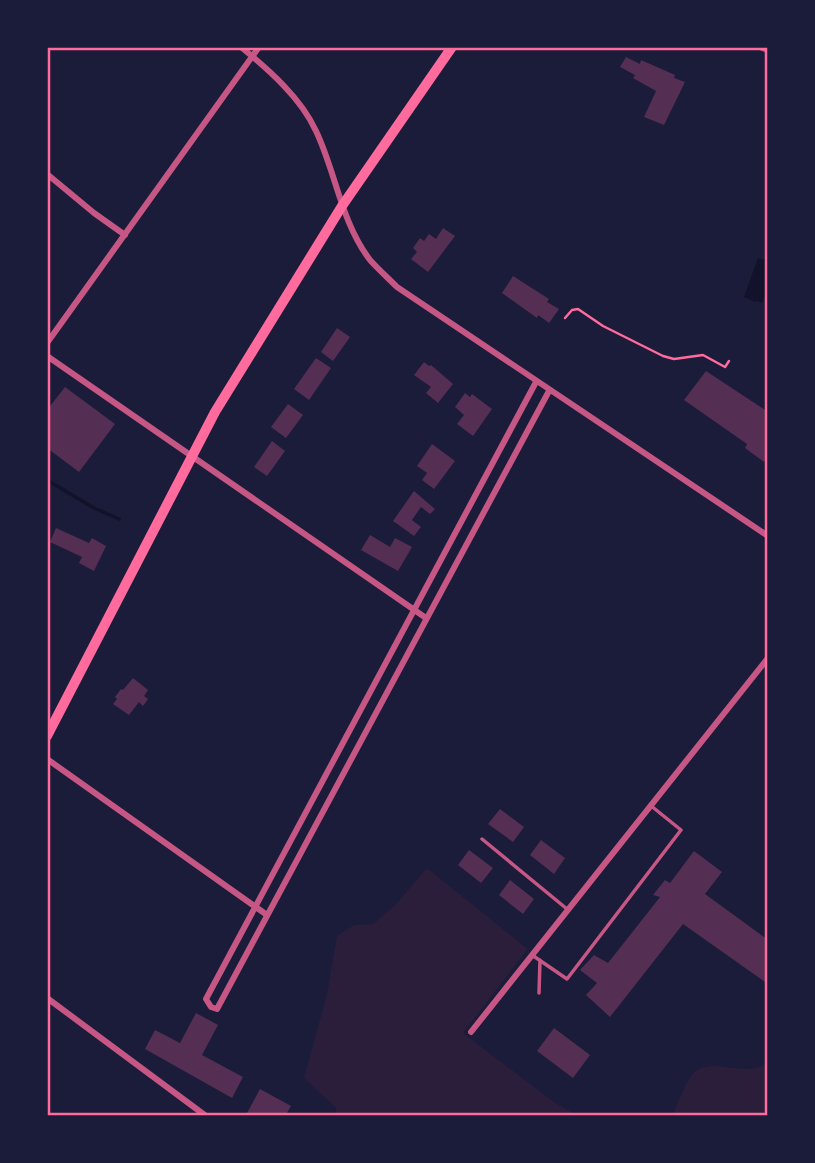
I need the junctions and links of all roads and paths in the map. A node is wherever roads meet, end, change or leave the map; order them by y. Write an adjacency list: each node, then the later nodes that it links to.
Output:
1 (241, 47): 6 (street)
2 (259, 47): 6 (street)
3 (452, 47): 8 (highway)
4 (760, 47): 5 (street)
5 (768, 50)
6 (252, 57): 8 (street); 9 (street)
7 (47, 174): 9 (street)
8 (342, 206): 14 (street); 16 (highway)
9 (125, 235): 11 (street)
10 (565, 318): 13 (path)
11 (47, 343)
12 (47, 356): 16 (street)
13 (729, 361)
14 (536, 382): 15 (street); 18 (street)
15 (549, 391): 17 (street); 19 (street)
16 (192, 455): 18 (street); 21 (highway)
17 (768, 536)
18 (415, 611): 19 (street); 25 (street)
19 (426, 618): 27 (street)
20 (768, 659): 23 (street)
21 (47, 736)
22 (47, 759): 25 (street)
23 (650, 806): 26 (street); 29 (lane)
24 (482, 839): 26 (lane)
25 (256, 907): 27 (street); 27 (street)
26 (568, 909): 28 (street)
27 (267, 915)
28 (532, 955): 29 (lane); 32 (street)
29 (540, 960): 30 (lane)
30 (539, 993)
31 (47, 998): 33 (street)
32 (471, 1032)
33 (206, 1116)

